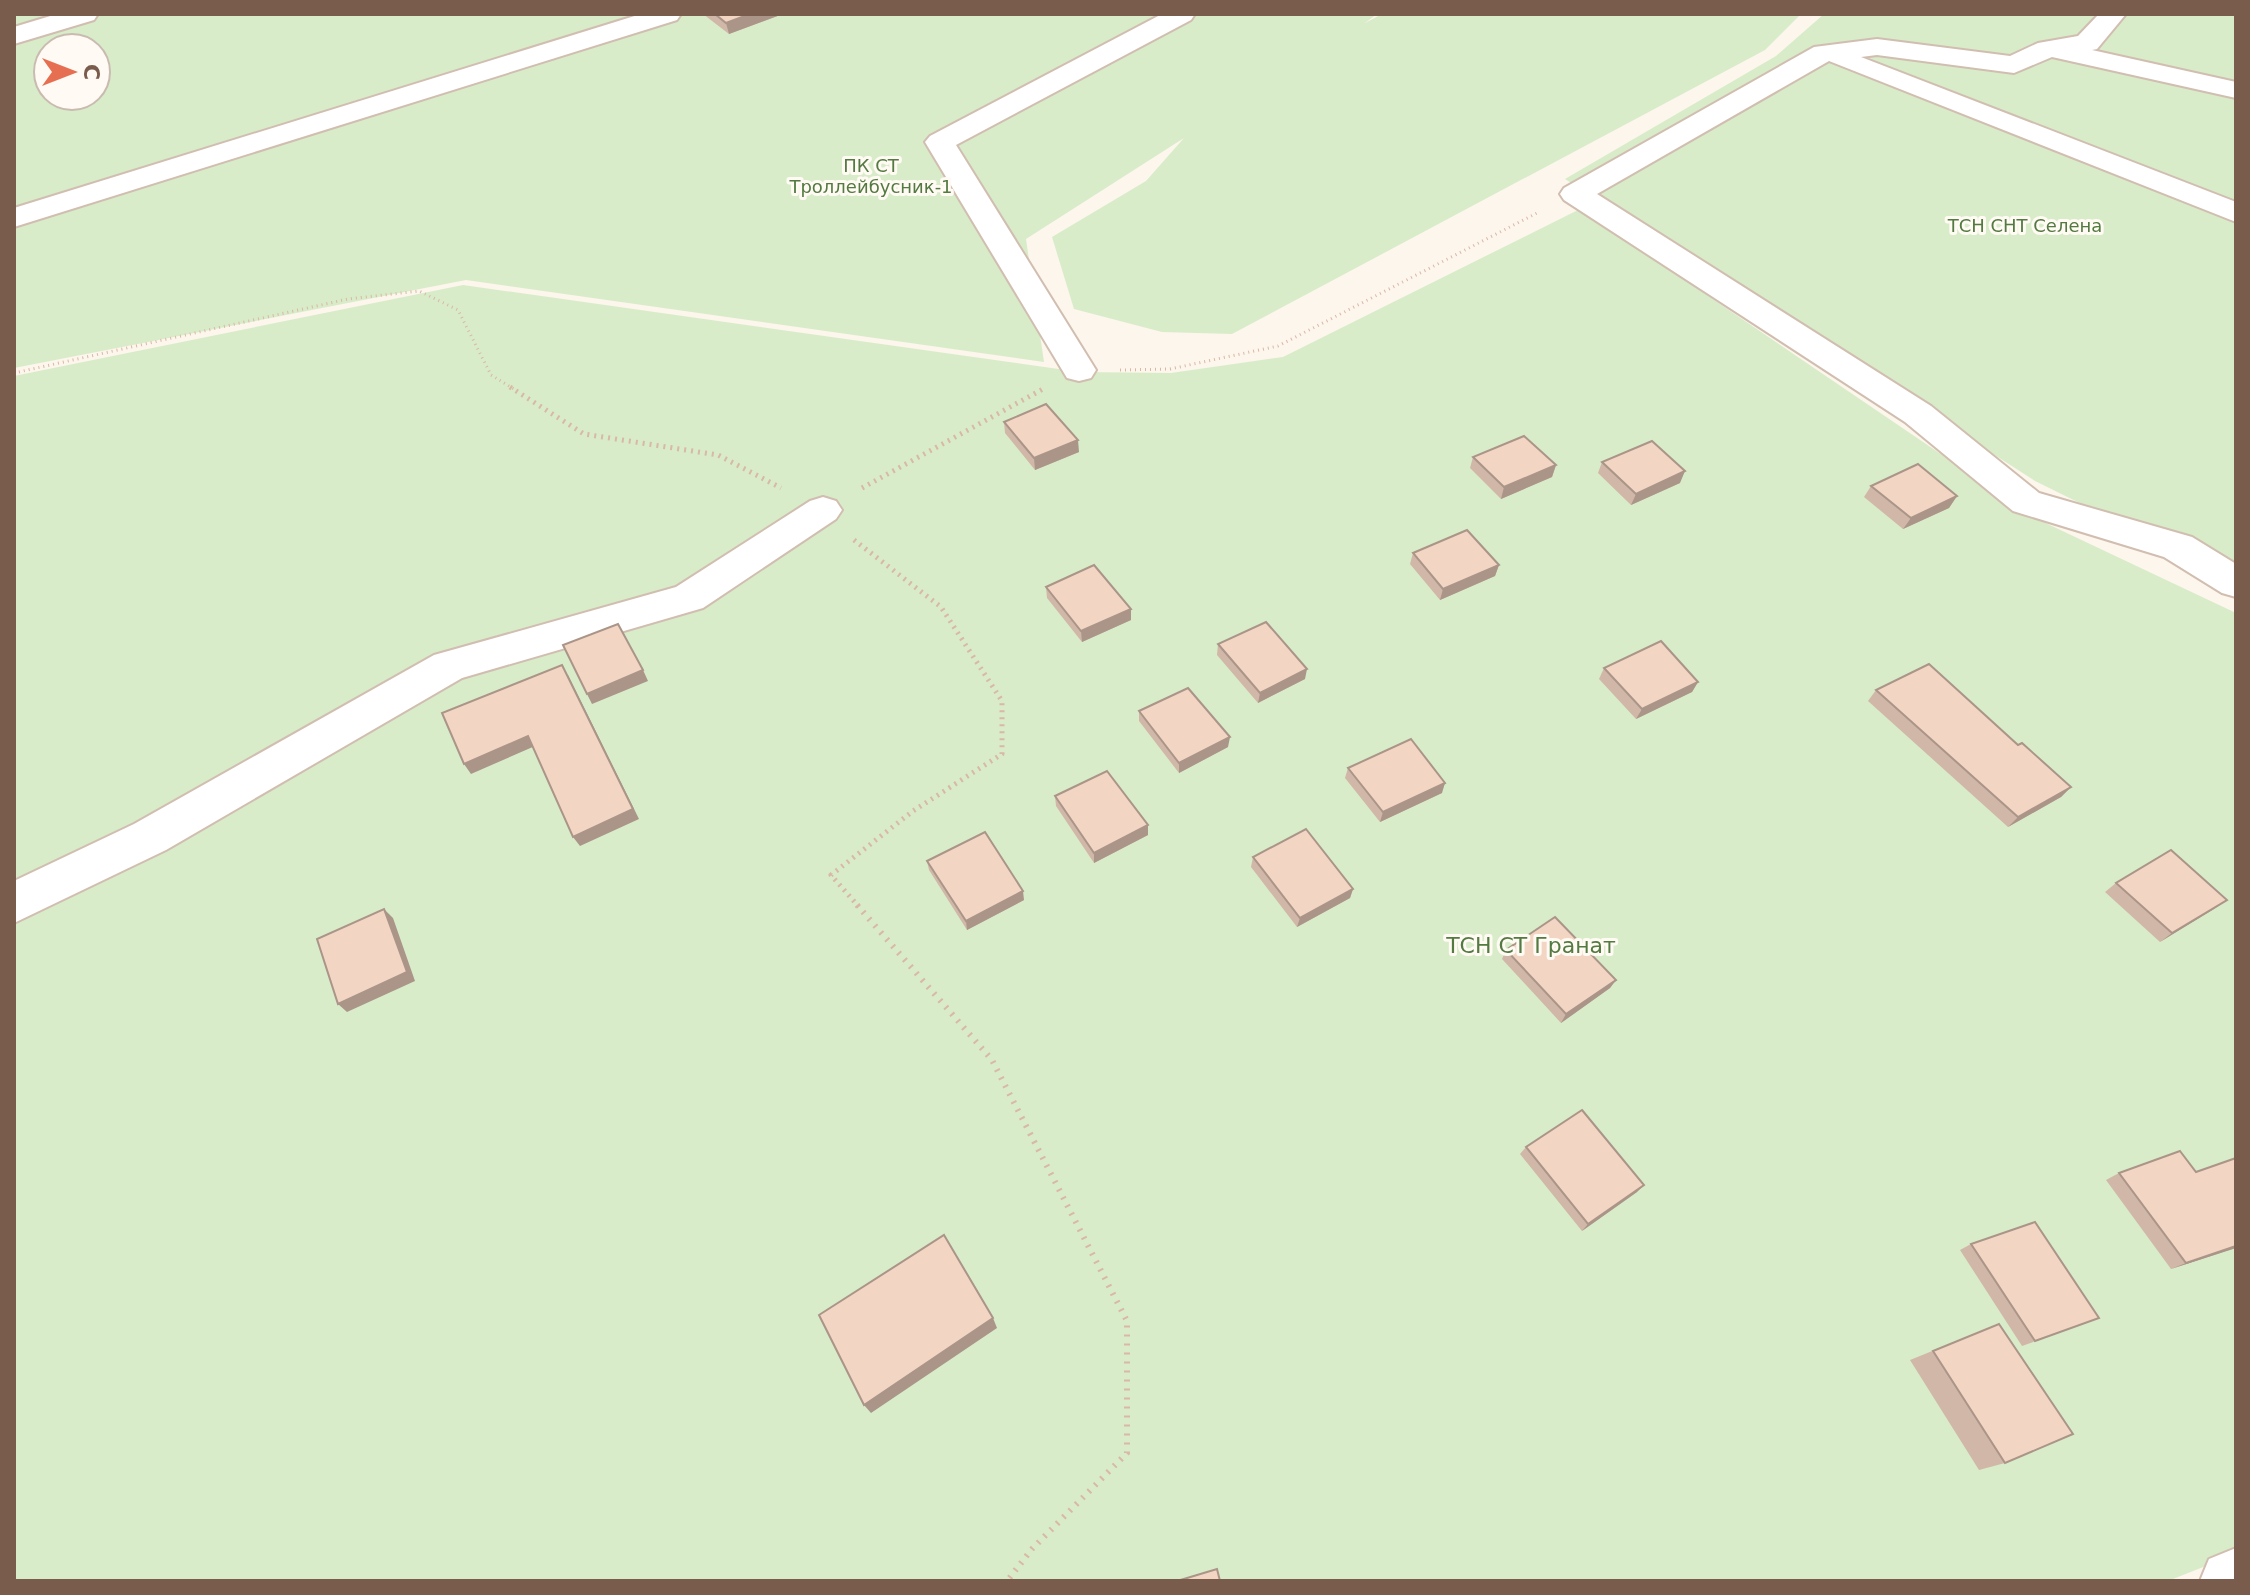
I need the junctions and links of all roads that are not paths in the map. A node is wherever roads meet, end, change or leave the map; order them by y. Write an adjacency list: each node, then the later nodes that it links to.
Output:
1 (85, 14): 5 (lane)
2 (668, 14): 11 (lane)
3 (1182, 14): 12 (lane)
4 (2113, 14): 7 (lane)
5 (55, 17): 6 (lane)
6 (14, 36)
7 (2048, 49): 8 (lane); 9 (lane)
8 (1824, 53): 10 (lane); 14 (lane)
9 (2236, 90)
10 (2236, 213)
11 (14, 218)
12 (1079, 370)
13 (823, 510): 15 (lane)
14 (2236, 583)
15 (14, 903)

